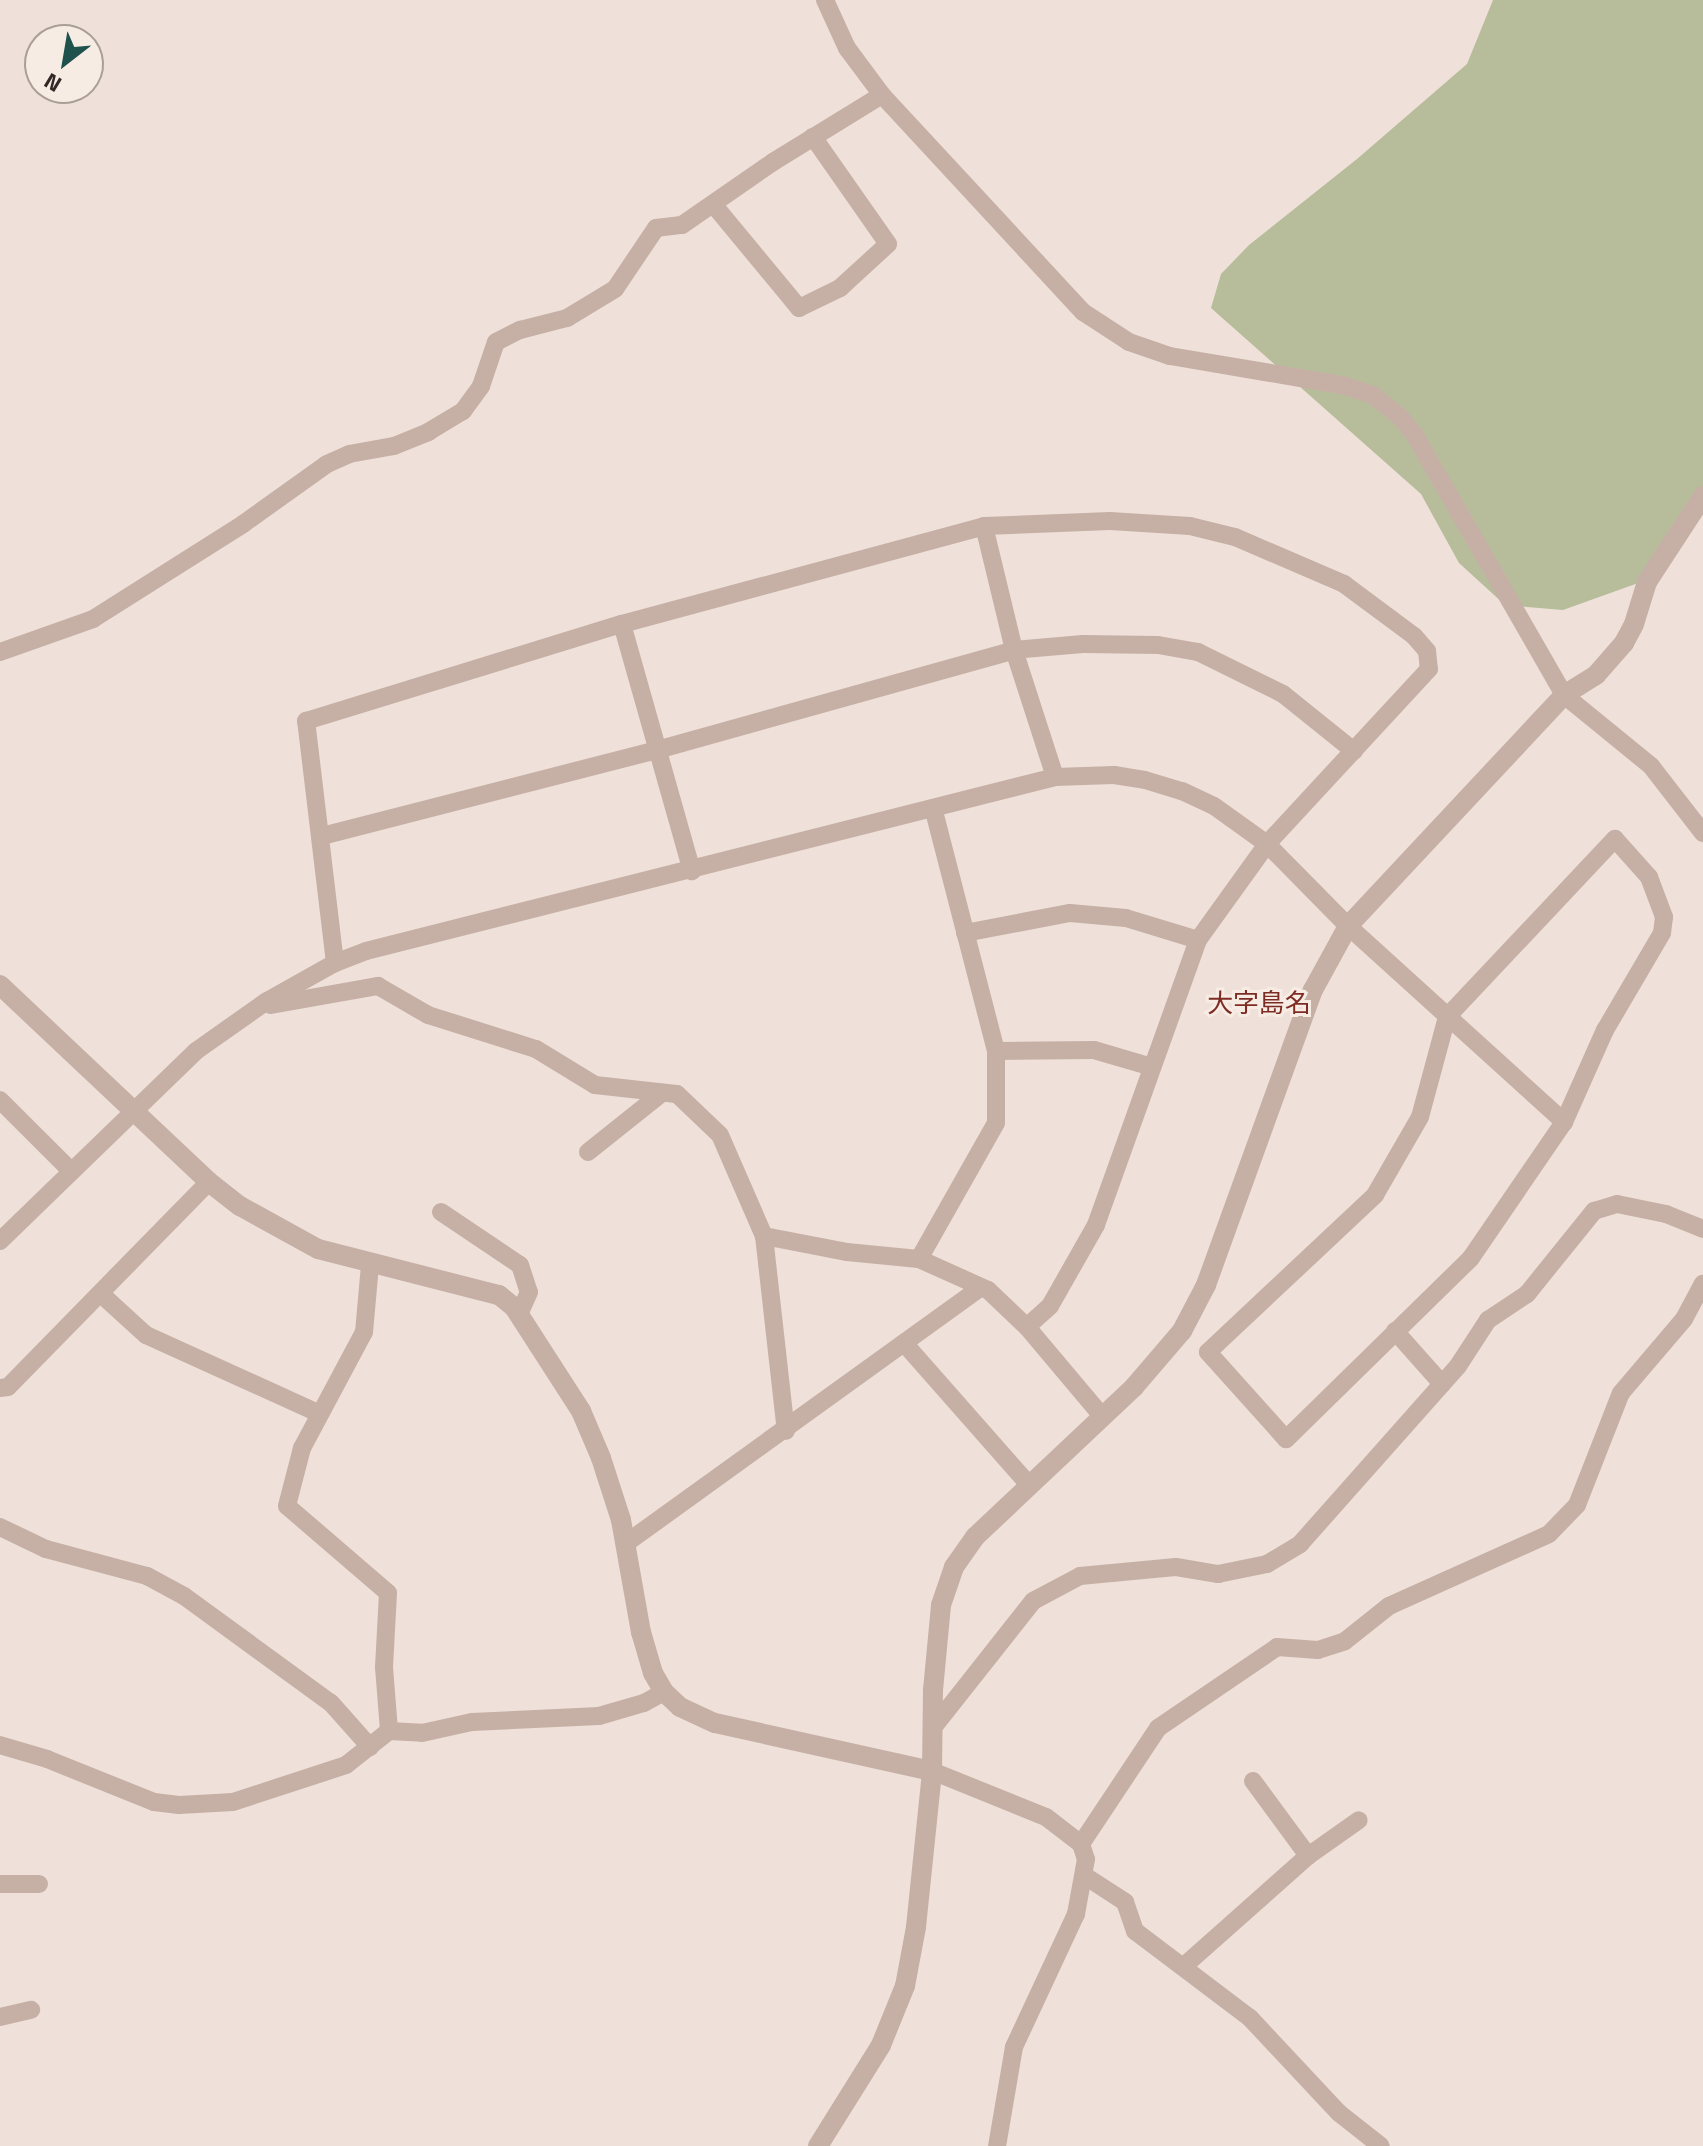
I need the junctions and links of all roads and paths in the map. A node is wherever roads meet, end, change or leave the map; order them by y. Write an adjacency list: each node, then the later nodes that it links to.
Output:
1 (825, 0): 2 (street)
2 (882, 95): 3 (street); 10 (street)
3 (813, 137): 4 (street); 4 (street)
4 (713, 204): 9 (street)
5 (1703, 496): 10 (street)
6 (984, 526): 7 (street); 8 (street); 12 (street)
7 (622, 624): 11 (street); 17 (street)
8 (1014, 650): 11 (street); 12 (street); 13 (street)
9 (0, 652)
10 (1564, 695): 15 (street); 20 (street)
11 (657, 750): 17 (street); 19 (street)
12 (1354, 751): 18 (street)
13 (1055, 777): 14 (street); 18 (street)
14 (933, 808): 19 (street); 21 (street)
15 (1698, 811): 16 (street)
16 (1703, 833)
17 (322, 836): 23 (street)
18 (1267, 844): 20 (street); 22 (street)
19 (692, 871): 23 (street)
20 (1348, 926): 26 (street); 52 (street)
21 (965, 933): 22 (street); 27 (street)
22 (1198, 940): 28 (street)
23 (335, 963): 25 (street)
24 (0, 985): 31 (street)
25 (258, 1008): 29 (street); 31 (street)
26 (1447, 1017): 32 (street); 32 (street); 47 (street)
27 (996, 1051): 28 (street); 40 (street)
28 (1152, 1067): 46 (street)
29 (662, 1093): 33 (street); 38 (street)
30 (0, 1100): 34 (street)
31 (134, 1111): 34 (street); 35 (street)
32 (1564, 1122): 47 (street)
33 (588, 1152)
34 (71, 1171): 39 (street)
35 (209, 1182): 41 (street); 44 (street)
36 (441, 1212): 45 (street)
37 (1703, 1229): 49 (street)
38 (764, 1236): 40 (street); 53 (street)
39 (0, 1241)
40 (919, 1259): 43 (street)
41 (370, 1265): 45 (street); 51 (street)
42 (1703, 1284): 65 (street)
43 (981, 1287): 46 (street); 48 (street)
44 (101, 1294): 50 (street); 51 (street)
45 (519, 1314): 56 (street)
46 (1027, 1327): 52 (street)
47 (1395, 1331): 49 (street)
48 (904, 1343): 53 (street); 54 (street)
49 (1442, 1384): 58 (street)
50 (0, 1388)
51 (320, 1414): 59 (street)
52 (1102, 1416): 54 (street)
53 (786, 1431): 56 (street)
54 (1029, 1485): 58 (street)
55 (0, 1527): 61 (street)
56 (625, 1544): 57 (street)
57 (664, 1692): 59 (street); 62 (street)
58 (932, 1729): 62 (street)
59 (389, 1731): 61 (street)
60 (0, 1745): 61 (street)
61 (370, 1747)
62 (932, 1771): 65 (street); 73 (street)
63 (1253, 1781): 66 (street)
64 (1359, 1820): 66 (street)
65 (1081, 1844): 67 (street)
66 (1308, 1856): 70 (street)
67 (1085, 1876): 70 (street); 74 (street)
68 (0, 1884): 69 (street)
69 (39, 1884)
70 (1184, 1966): 75 (street)
71 (31, 2010): 72 (street)
72 (0, 2017)
73 (818, 2146)
74 (997, 2146)
75 (1381, 2146)

